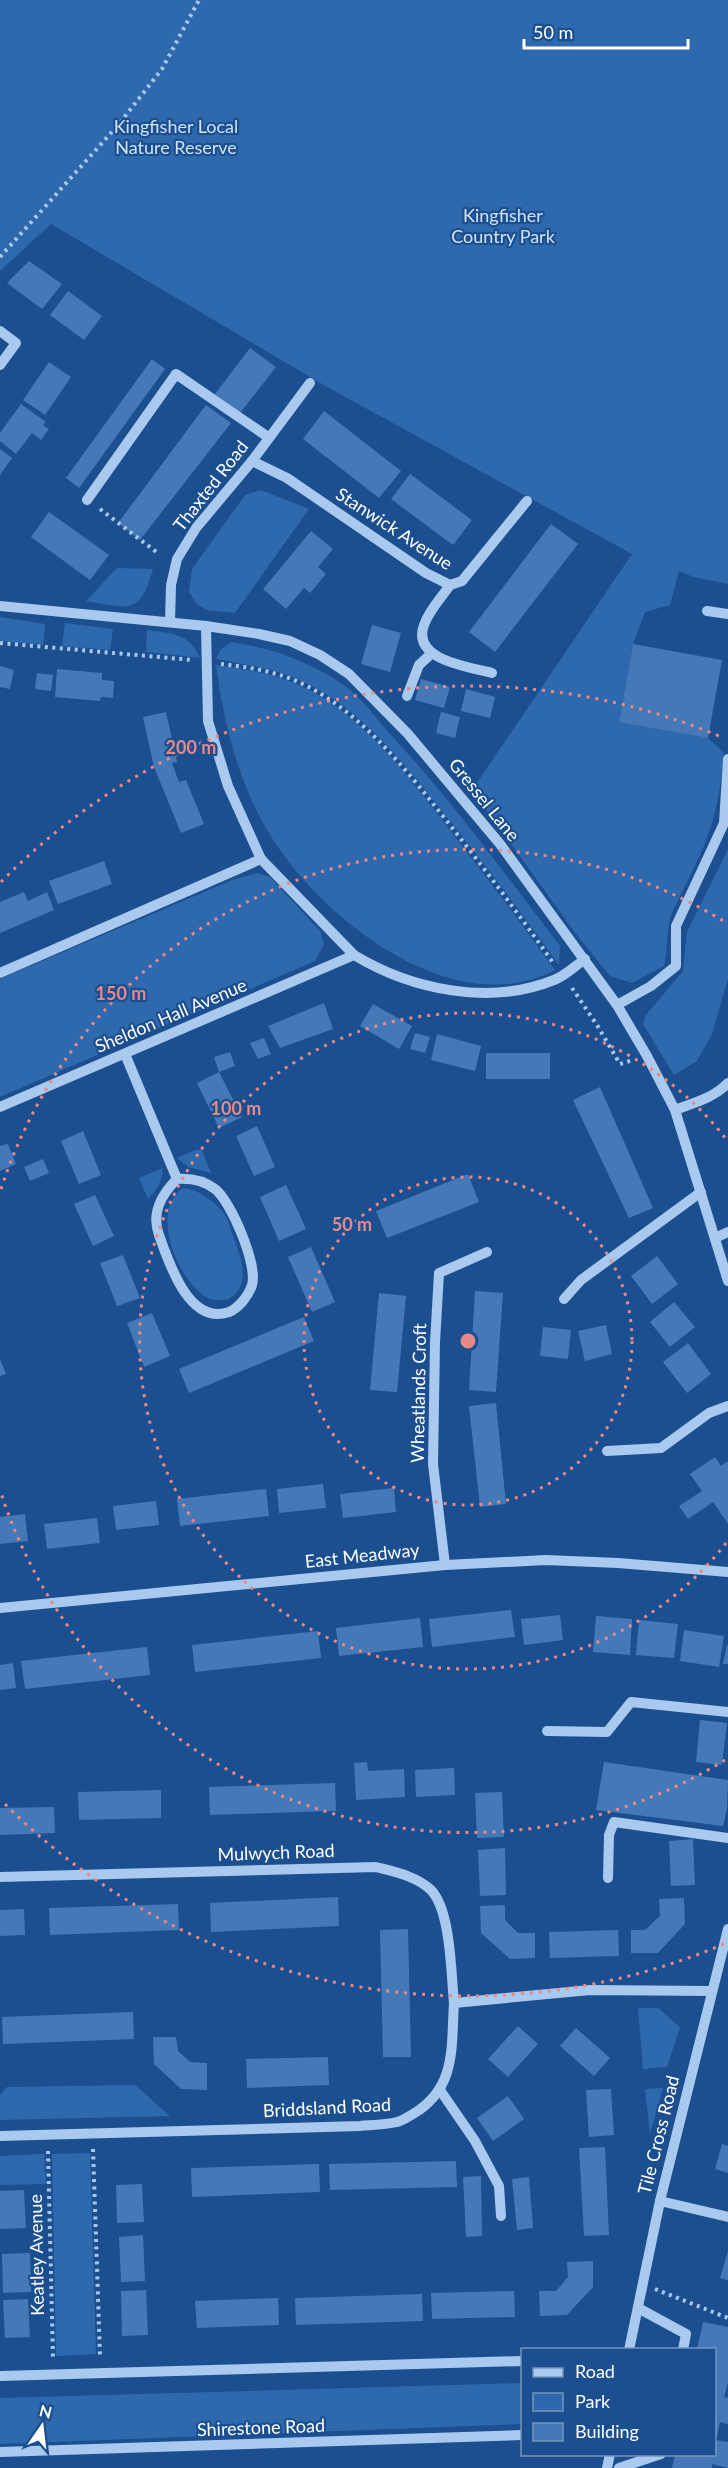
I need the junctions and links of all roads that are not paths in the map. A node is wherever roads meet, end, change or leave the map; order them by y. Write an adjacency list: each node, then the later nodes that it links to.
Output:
1 (0, 332): 2 (street)
2 (0, 365)
3 (310, 383): 4 (street, Thaxted Road)
4 (268, 437): 5 (street, Thaxted Road); 6 (street)
5 (252, 461): 8 (street, Stanwick Avenue); 12 (street, Thaxted Road)
6 (87, 500)
7 (527, 501): 8 (street, Stanwick Avenue)
8 (450, 585): 14 (street)
9 (0, 606): 12 (street, Gressel Lane)
10 (707, 611): 11 (street)
11 (728, 614)
12 (170, 622): 13 (street, Gressel Lane)
13 (206, 626): 18 (street); 20 (street, Gressel Lane)
14 (431, 654): 15 (street); 16 (street)
15 (492, 673)
16 (407, 696)
17 (728, 759): 22 (street)
18 (261, 859): 19 (street); 21 (street)
19 (354, 955): 20 (street); 23 (street, Sheldon Hall Avenue)
20 (585, 959): 22 (street, Gressel Lane)
21 (0, 973)
22 (617, 1005): 26 (street, Gressel Lane)
23 (124, 1054): 25 (street, Sheldon Hall Avenue); 27 (street)
24 (728, 1083): 26 (street)
25 (0, 1107)
26 (675, 1110): 28 (street, Gressel Lane)
27 (177, 1179): 27 (street)
28 (701, 1192): 30 (street, Gressel Lane); 33 (street)
29 (728, 1232): 30 (street)
30 (715, 1238): 32 (street, Gressel Lane)
31 (487, 1252): 36 (street, Wheatlands Croft)
32 (728, 1281)
33 (564, 1299)
34 (728, 1406): 35 (street)
35 (607, 1451)
36 (445, 1565): 37 (street, East Meadway); 38 (street, East Meadway)
37 (728, 1572)
38 (0, 1608)
39 (728, 1712): 40 (street)
40 (547, 1731)
41 (728, 1838): 43 (street)
42 (0, 1877): 46 (street, Mulwych Road)
43 (608, 1878)
44 (728, 1929): 45 (street, Tile Cross Road)
45 (711, 1991): 46 (street); 49 (street, Tile Cross Road)
46 (454, 2002): 47 (street, Briddsland Road)
47 (440, 2090): 48 (street, Briddsland Road); 50 (street)
48 (0, 2136)
49 (660, 2201): 51 (street); 52 (street, Tile Cross Road)
50 (501, 2216)
51 (728, 2217)
52 (638, 2308): 53 (street, Tile Cross Road); 54 (street)
53 (629, 2348)
54 (683, 2348)
55 (521, 2361): 56 (street)
56 (0, 2376)
57 (521, 2435): 58 (street, Shirestone Road)
58 (0, 2452)
59 (655, 2456): 60 (street)
60 (619, 2468)

